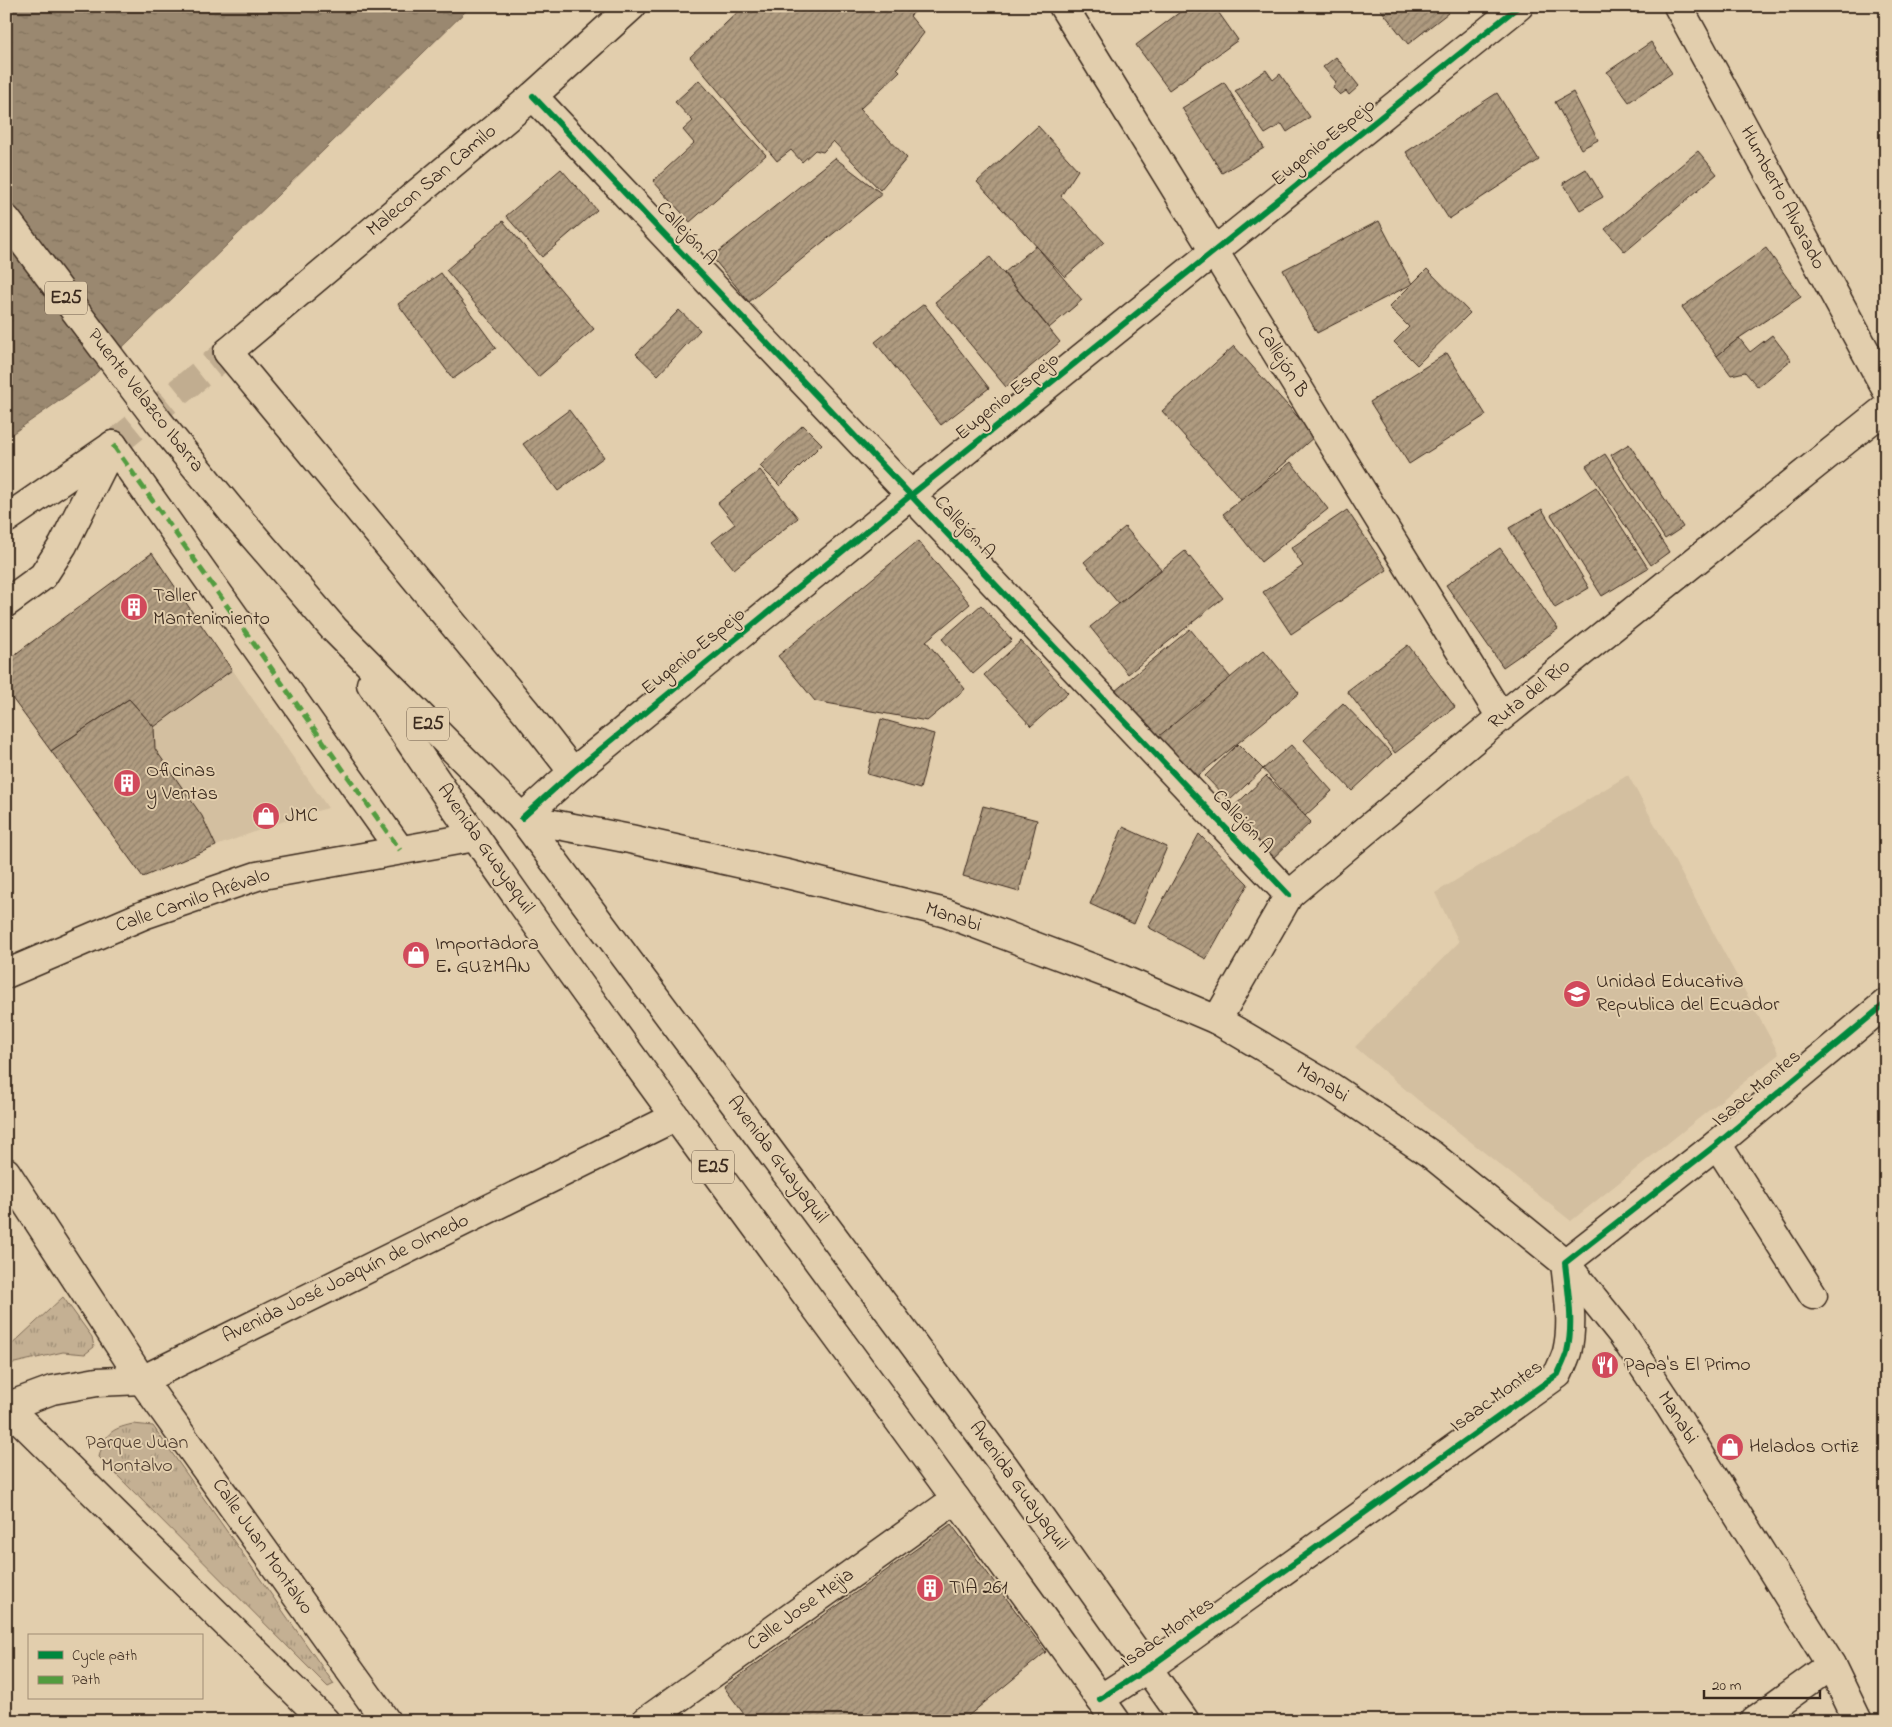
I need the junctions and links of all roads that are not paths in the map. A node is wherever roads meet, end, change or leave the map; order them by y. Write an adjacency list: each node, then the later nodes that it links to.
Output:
1 (632, 6): 5 (main road, Malecon San Camilo)
2 (1063, 6): 7 (main road, Callejón B)
3 (1519, 6): 7 (main road, Eugenio Espejo)
4 (1678, 6): 8 (main road, Humberto Alvarado)
5 (533, 96): 11 (main road, Callejón A); 17 (main road, Malecon San Camilo)
6 (6, 219): 12 (main road, Puente Velazco Ibarra / E25)
7 (1215, 252): 11 (main road, Eugenio Espejo); 16 (main road, Callejón B)
8 (1886, 389)
9 (1886, 408): 16 (main road, Ruta del Río)
10 (113, 445): 13 (main road); 14 (main road); 20 (main road)
11 (911, 495): 17 (main road, Eugenio Espejo); 21 (main road, Callejón A)
12 (231, 510): 15 (main road, Avenida Guayaquil / E25)
13 (6, 519)
14 (6, 603)
15 (334, 629): 18 (main road, Avenida Guayaquil / E25); 19 (main road, Avenida Guayaquil / E25)
16 (1501, 717): 21 (main road, Ruta del Río)
17 (573, 772): 18 (main road, Eugenio Espejo)
18 (522, 818): 24 (main road, Manabi); 34 (main road, Avenida Guayaquil / E25)
19 (475, 837): 20 (main road, Calle Camilo Arévalo); 25 (main road, Avenida Guayaquil / E25)
20 (400, 850): 22 (main road, Calle Camilo Arévalo)
21 (1289, 895): 24 (main road, Ruta del Río)
22 (6, 974)
23 (1886, 1003): 26 (main road, Isaac Montes)
24 (1217, 1020): 28 (main road, Manabi)
25 (675, 1117): 30 (main road, Avenida José Joaquín de Olmedo); 32 (main road, Avenida Guayaquil / E25)
26 (1717, 1144): 28 (main road, Isaac Montes); 29 (main road)
27 (6, 1172): 30 (main road, Calle Juan Montalvo)
28 (1565, 1263): 33 (main road, Manabi); 34 (main road, Isaac Montes)
29 (1814, 1295)
30 (142, 1380): 31 (main road, Avenida José Joaquín de Olmedo); 37 (main road, Calle Juan Montalvo)
31 (6, 1407): 36 (main road)
32 (956, 1499): 35 (main road, Avenida Guayaquil / E25); 38 (main road, Calle Jose Mejia)
33 (1831, 1664): 41 (main road); 42 (main road, Manabi)
34 (1148, 1668): 35 (main road, Isaac Montes); 40 (main road, Avenida Guayaquil / E25)
35 (1100, 1699): 39 (main road, Avenida Guayaquil / E25)
36 (325, 1721)
37 (386, 1721)
38 (646, 1721)
39 (1116, 1721)
40 (1185, 1721)
41 (1754, 1721)
42 (1858, 1721)

